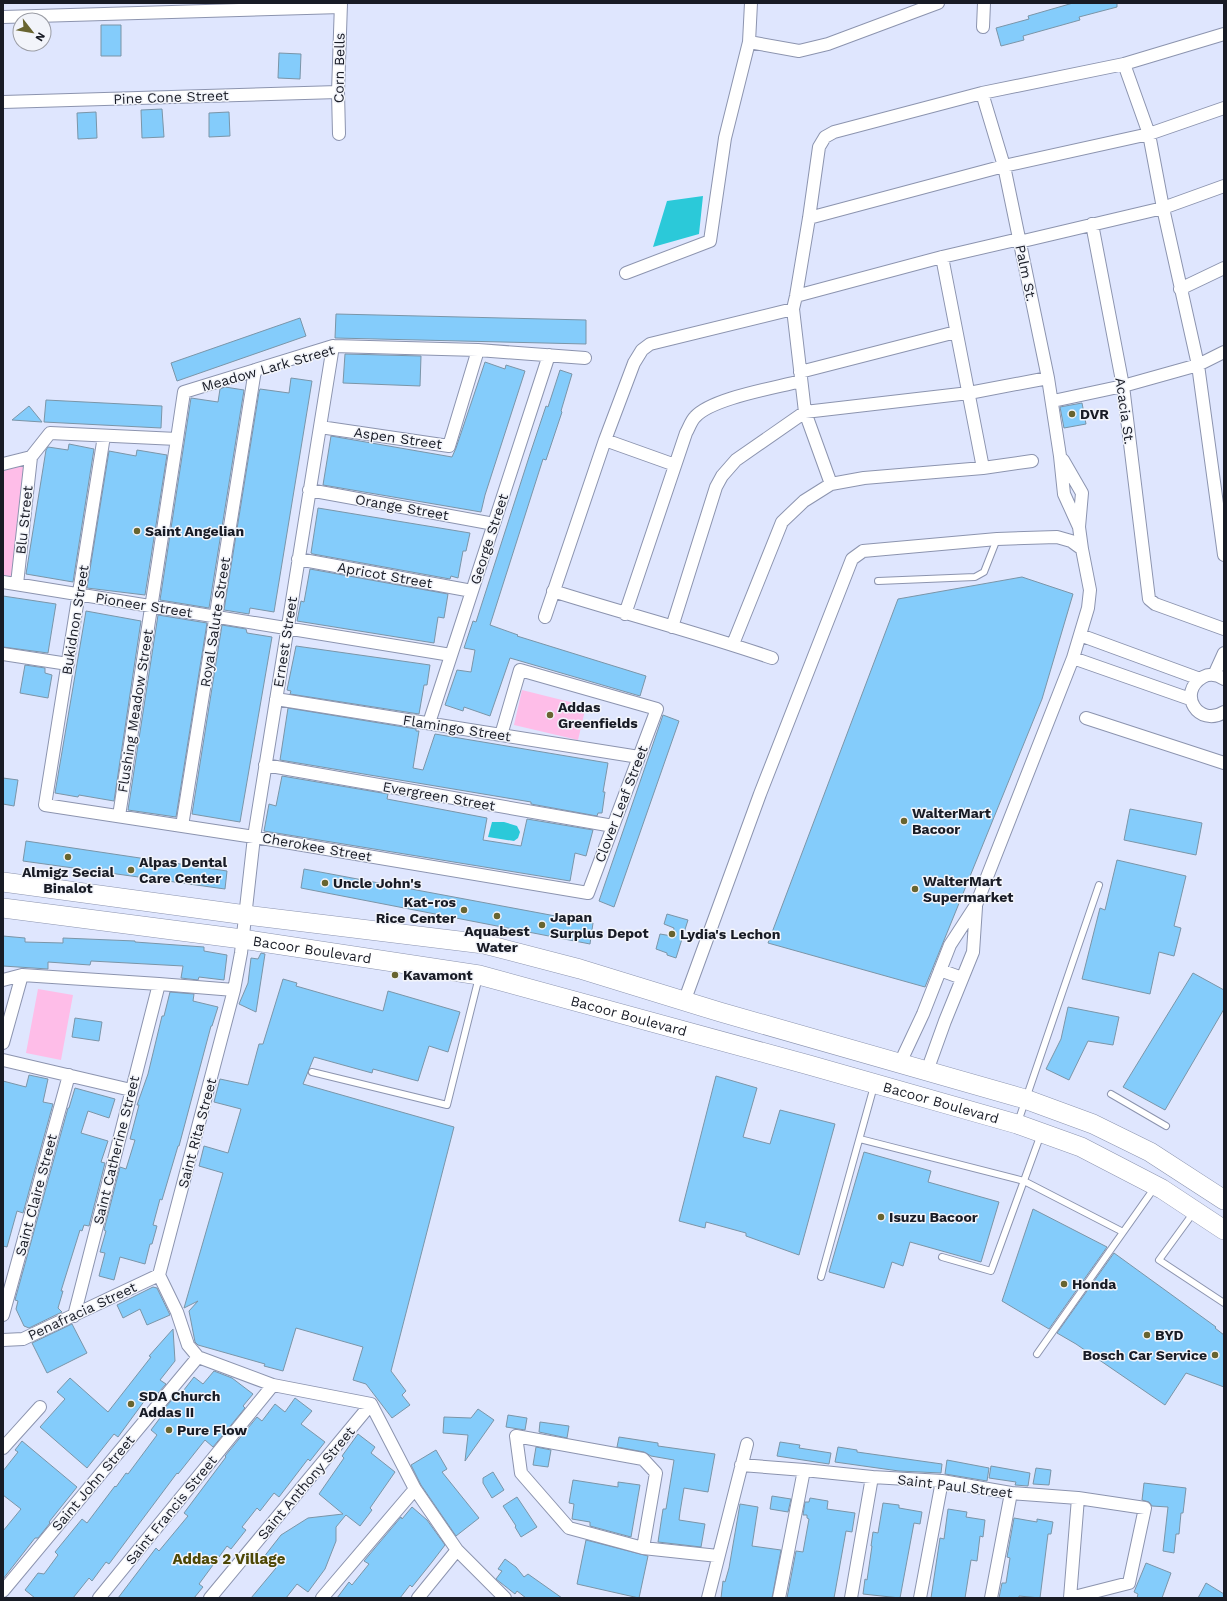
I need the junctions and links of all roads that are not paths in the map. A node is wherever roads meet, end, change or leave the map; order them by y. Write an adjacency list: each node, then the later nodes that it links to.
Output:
1 (751, 3): 8 (street)
2 (938, 3): 8 (street)
3 (984, 3): 6 (street)
4 (341, 5): 5 (street); 10 (street, Corn Bells)
5 (3, 17)
6 (983, 27)
7 (1224, 34): 9 (street)
8 (749, 42): 24 (street)
9 (1124, 64): 11 (street); 15 (street)
10 (338, 92): 12 (street, Pine Cone Street); 14 (street, Corn Bells)
11 (982, 93): 16 (street, Palm St.); 19 (street)
12 (3, 102)
13 (1224, 108): 15 (street)
14 (339, 134)
15 (1149, 134): 16 (street); 18 (street)
16 (1004, 166): 19 (street); 21 (street, Palm St.)
17 (1224, 186): 18 (street)
18 (1163, 208): 20 (street); 25 (street)
19 (809, 218): 26 (street)
20 (1092, 224): 21 (street); 38 (street, Acacia St.)
21 (1019, 241): 22 (street); 37 (street, Palm St.)
22 (942, 257): 26 (street); 28 (street)
23 (1224, 268): 25 (street)
24 (626, 273)
25 (1180, 289): 34 (street)
26 (796, 296): 27 (street)
27 (793, 309): 36 (street); 45 (street)
28 (956, 332): 36 (street); 39 (street)
29 (332, 346): 30 (street, Meadow Lark Street); 35 (street, Meadow Lark Street); 42 (street, Ernest Street)
30 (478, 350): 32 (street, Meadow Lark Street); 42 (street, Aspen Street)
31 (1224, 352): 34 (street)
32 (549, 355): 33 (street, Meadow Lark Street); 54 (street, George Street)
33 (585, 358)
34 (1198, 365): 38 (street); 58 (street)
35 (255, 370): 44 (street, Meadow Lark Street); 68 (street, Royal Salute Street)
36 (800, 377): 41 (street); 50 (street)
37 (1048, 378): 39 (street); 40 (street, Palm St.)
38 (1123, 386): 40 (street); 72 (street, Acacia St.)
39 (969, 393): 41 (street); 51 (street)
40 (1053, 401): 46 (street, Palm St.)
41 (805, 412): 52 (street); 70 (street)
42 (320, 427): 53 (street, Ernest Street)
43 (104, 436): 44 (street); 47 (street); 65 (street, Bukidnon Street)
44 (177, 439): 66 (street, Flushing Meadow Street)
45 (605, 440): 50 (street); 64 (street)
46 (1060, 456): 55 (street, Palm St.); 55 (street)
47 (31, 457): 49 (street); 62 (street, Blu Street)
48 (1032, 461): 51 (street)
49 (3, 464)
50 (675, 465): 67 (street)
51 (983, 468): 52 (street)
52 (832, 484): 74 (street)
53 (309, 490): 54 (street, Orange Street); 59 (street, Ernest Street)
54 (494, 524): 63 (street, George Street)
55 (1079, 527): 57 (street)
56 (997, 539): 57 (street); 60 (lane); 111 (street)
57 (1082, 549): 73 (street)
58 (1224, 556)
59 (298, 559): 63 (street, Apricot Street); 71 (street, Ernest Street)
60 (878, 581)
61 (3, 582): 62 (street, Pioneer Street)
62 (17, 584): 65 (street, Pioneer Street)
63 (472, 591): 77 (street, George Street)
64 (553, 591): 67 (street); 69 (street)
65 (79, 594): 66 (street, Pioneer Street); 80 (street, Bukidnon Street)
66 (152, 606): 68 (street, Pioneer Street); 93 (street, Flushing Meadow Street)
67 (625, 614): 70 (street)
68 (216, 616): 71 (street, Pioneer Street); 94 (street, Royal Salute Street)
69 (545, 617)
70 (672, 627): 74 (street)
71 (287, 628): 77 (street, Pioneer Street); 83 (street, Ernest Street)
72 (1224, 629)
73 (1080, 635): 79 (street); 82 (street)
74 (733, 644): 78 (street)
75 (1224, 653): 81 (street)
76 (3, 654): 80 (street)
77 (451, 655): 87 (street, George Street)
78 (772, 658)
79 (1073, 658): 84 (street); 100 (street)
80 (68, 664): 92 (street, Bukidnon Street)
81 (1219, 677): 82 (street)
82 (1200, 679): 84 (street)
83 (276, 699): 87 (street, Flamingo Street); 91 (street, Ernest Street)
84 (1190, 699): 85 (street)
85 (1224, 712)
86 (1086, 718): 90 (street)
87 (429, 723): 88 (street, Flamingo Street)
88 (501, 735): 89 (street, Flamingo Street); 89 (street, Clover Leaf Street)
89 (639, 757): 95 (street, Clover Leaf Street)
90 (1224, 763)
91 (265, 765): 95 (street, Evergreen Street); 96 (street, Ernest Street)
92 (45, 805): 93 (street, Cherokee Street)
93 (119, 816): 94 (street, Cherokee Street)
94 (182, 826): 96 (street, Cherokee Street)
95 (613, 826): 99 (street, Clover Leaf Street)
96 (254, 836): 99 (street, Cherokee Street); 102 (street, Ernest Street)
97 (3, 882): 102 (main road, Bacoor Boulevard)
98 (1100, 885): 121 (lane)
99 (588, 893)
100 (976, 905): 104 (street); 107 (street)
101 (3, 908): 103 (main road, Bacoor Boulevard)
102 (246, 915): 103 (street, Ernest Street); 111 (main road, Bacoor Boulevard)
103 (242, 939): 106 (main road, Bacoor Boulevard); 110 (street, Saint Rita Street)
104 (940, 970): 107 (street); 114 (street)
105 (22, 975): 108 (street); 109 (street); 112 (street)
106 (479, 975): 116 (lane); 118 (main road, Bacoor Boulevard)
107 (962, 978): 115 (street)
108 (3, 980)
109 (159, 984): 110 (street); 119 (street, Saint Catherine Street)
110 (234, 990): 133 (street, Saint Rita Street)
111 (684, 1002): 114 (main road, Bacoor Boulevard)
112 (3, 1043)
113 (3, 1060): 117 (street)
114 (900, 1063): 115 (main road, Bacoor Boulevard)
115 (927, 1071): 121 (main road, Bacoor Boulevard)
116 (312, 1072)
117 (69, 1075): 119 (street); 136 (street, Saint Claire Street)
118 (875, 1083): 122 (main road, Bacoor Boulevard); 125 (lane)
119 (131, 1090): 137 (street, Saint Catherine Street)
120 (1111, 1094): 123 (lane)
121 (1025, 1099): 122 (lane); 128 (main road, Bacoor Boulevard)
122 (1017, 1124): 124 (main road, Bacoor Boulevard)
123 (1166, 1126)
124 (1041, 1133): 126 (lane); 127 (main road, Bacoor Boulevard)
125 (860, 1138): 126 (lane); 134 (lane)
126 (1024, 1181): 131 (lane); 132 (lane)
127 (1156, 1186): 129 (main road, Bacoor Boulevard); 131 (lane)
128 (1224, 1200)
129 (1195, 1211): 130 (main road, Bacoor Boulevard); 135 (lane)
130 (1224, 1230)
131 (1123, 1232): 139 (lane)
132 (942, 1257)
133 (159, 1275): 137 (street, Penafracia Street); 140 (street)
134 (821, 1277)
135 (1224, 1303)
136 (3, 1315)
137 (74, 1316): 138 (street, Penafracia Street)
138 (3, 1340)
139 (1037, 1354)
140 (198, 1357): 141 (street); 156 (street, Saint John Street)
141 (273, 1385): 142 (street); 157 (street, Saint Francis Street)
142 (371, 1404): 150 (street); 158 (street, Saint Anthony Street)
143 (40, 1407): 145 (street)
144 (747, 1444): 146 (street)
145 (3, 1448)
146 (741, 1465): 147 (street, Saint Paul Street); 155 (street)
147 (804, 1470): 148 (street, Saint Paul Street); 163 (street)
148 (872, 1477): 149 (street, Saint Paul Street); 164 (street)
149 (942, 1481): 151 (street, Saint Paul Street); 165 (street)
150 (415, 1489): 154 (street); 159 (street)
151 (1010, 1493): 152 (street, Saint Paul Street); 166 (street)
152 (1078, 1498): 167 (street); 167 (street, Saint Paul Street)
153 (643, 1548): 153 (street); 155 (street)
154 (457, 1550): 160 (street); 161 (street)
155 (718, 1556): 162 (street)
156 (3, 1591)
157 (99, 1598)
158 (210, 1598)
159 (322, 1598)
160 (418, 1598)
161 (505, 1598)
162 (708, 1598)
163 (779, 1598)
164 (851, 1598)
165 (920, 1598)
166 (991, 1598)
167 (1070, 1598)

